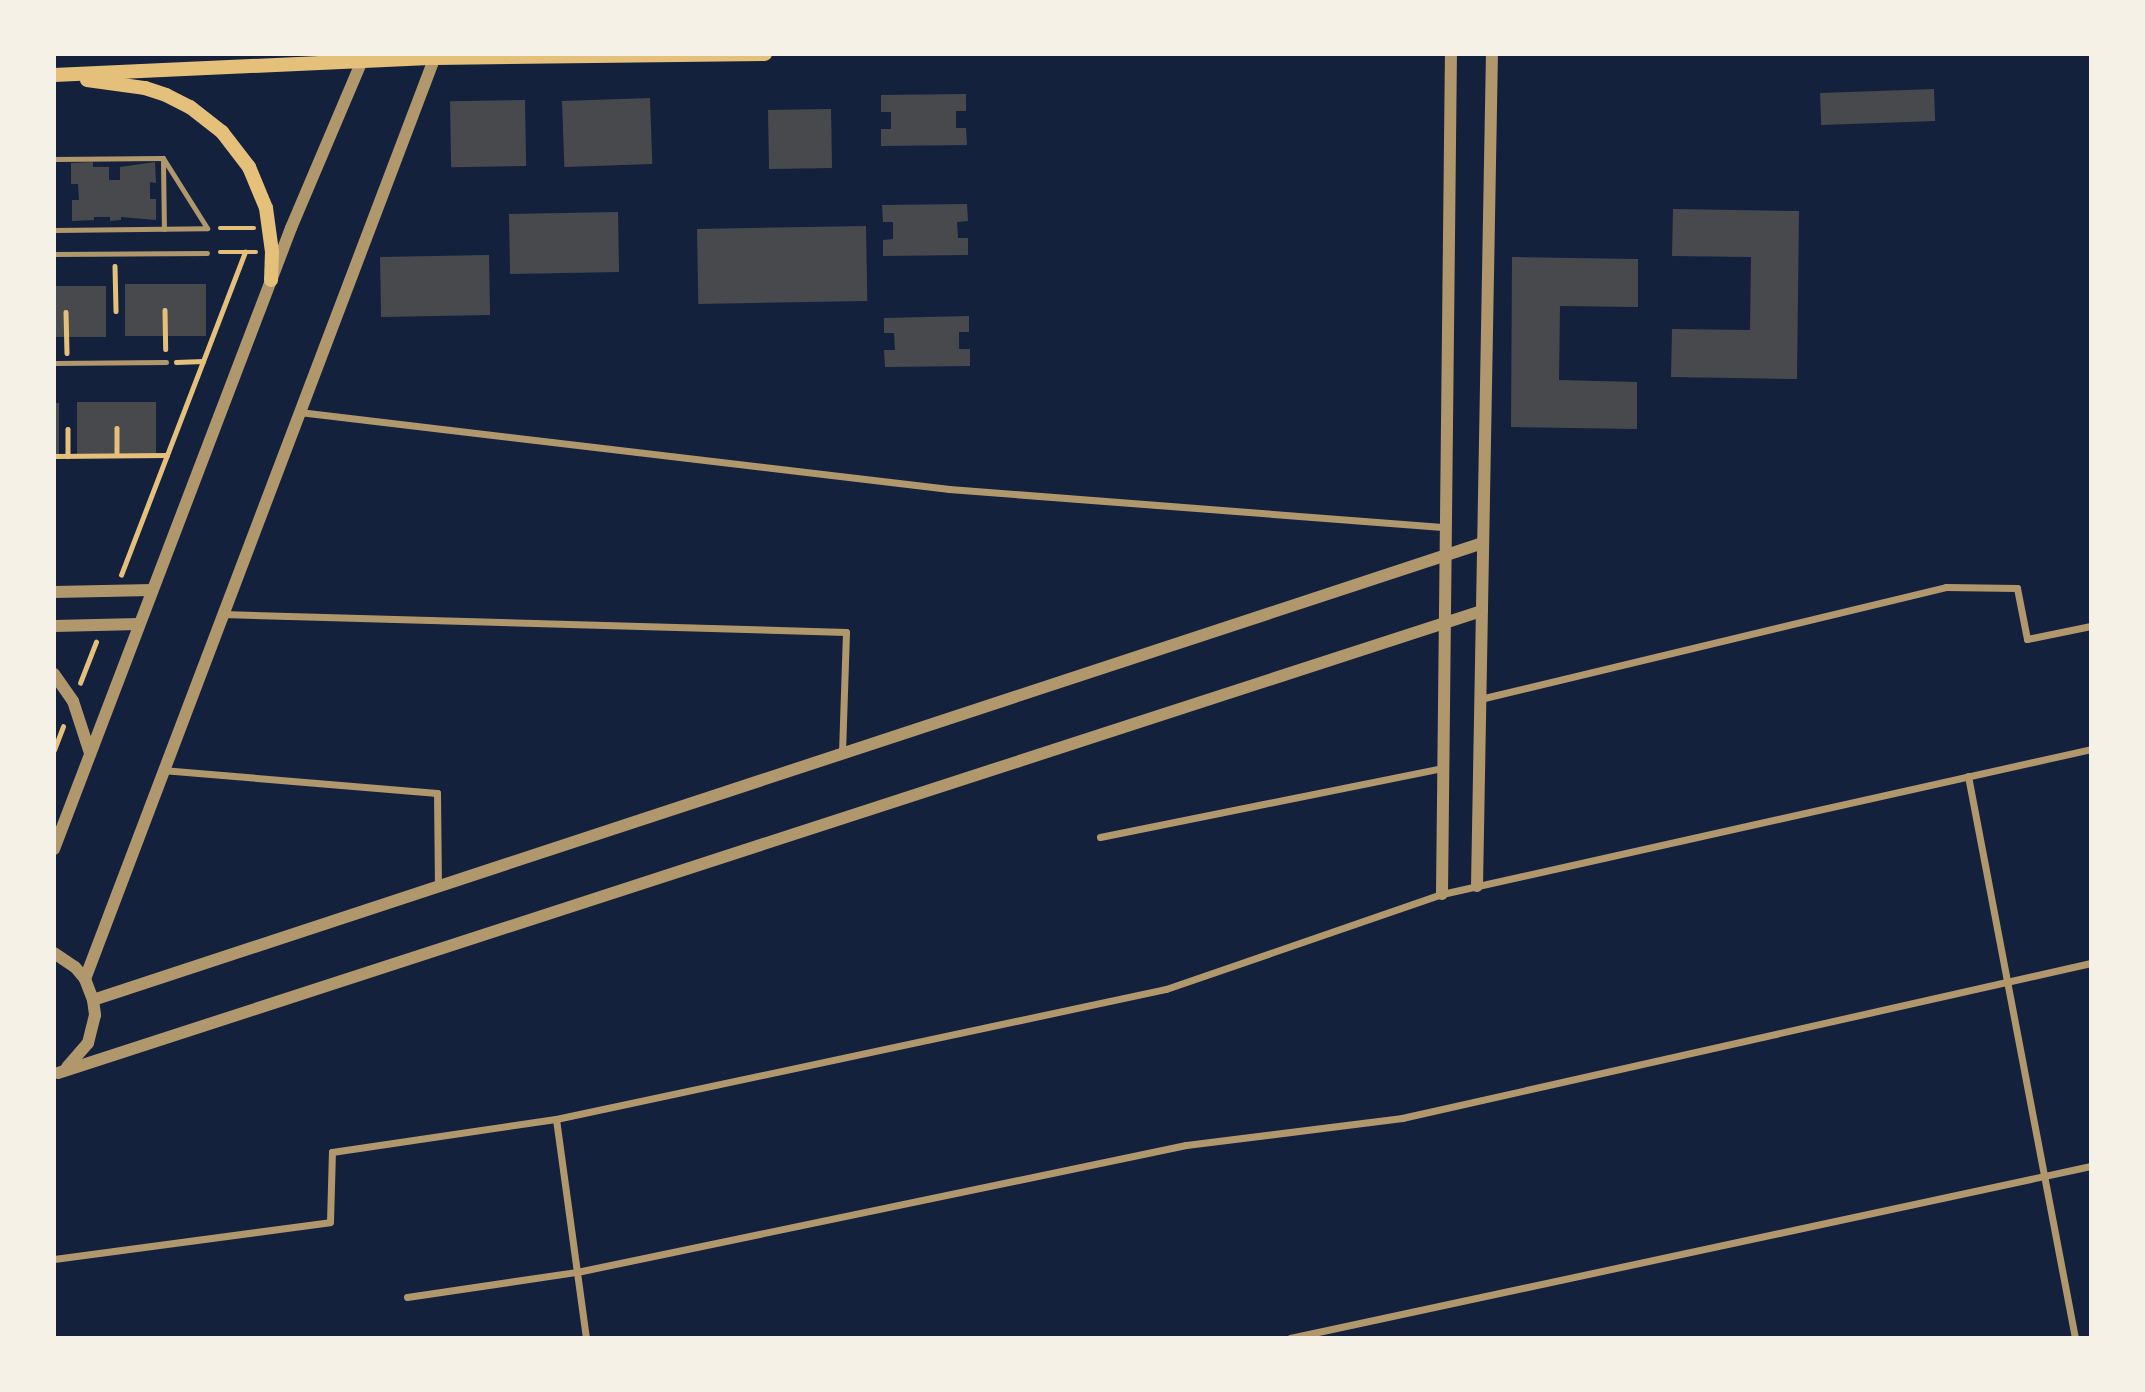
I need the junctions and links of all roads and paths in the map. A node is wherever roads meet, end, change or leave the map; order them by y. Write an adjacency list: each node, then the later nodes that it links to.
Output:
1 (765, 54): 4 (main road)
2 (1451, 54): 31 (street)
3 (1492, 54): 32 (street)
4 (435, 56): 5 (main road); 24 (street)
5 (363, 57): 6 (main road); 16 (street)
6 (54, 76): 12 (main road)
7 (163, 158): 8 (lane); 9 (lane); 9 (lane)
8 (54, 159)
9 (164, 229): 10 (lane)
10 (54, 230)
11 (245, 252): 12 (path); 13 (path); 20 (path)
12 (272, 252): 16 (main road)
13 (207, 253): 15 (lane)
14 (54, 254): 15 (lane)
15 (115, 254): 18 (path)
16 (271, 280): 34 (street)
17 (165, 310): 21 (path)
18 (116, 311)
19 (66, 312): 23 (path)
20 (204, 361): 21 (path); 27 (path)
21 (166, 362): 23 (lane)
22 (54, 363): 23 (lane)
23 (67, 363)
24 (299, 412): 31 (street); 38 (street)
25 (117, 428): 30 (path)
26 (68, 429): 29 (path)
27 (167, 455): 30 (path); 35 (path)
28 (54, 456): 29 (path)
29 (68, 456): 30 (path)
30 (117, 456)
31 (1446, 527): 33 (street)
32 (1483, 543): 33 (street); 37 (street)
33 (1445, 555): 39 (street); 50 (street)
34 (152, 590): 35 (street); 40 (street)
35 (115, 591): 36 (street)
36 (54, 592)
37 (1482, 611): 39 (street); 45 (street)
38 (221, 614): 50 (street); 52 (street)
39 (1445, 623): 51 (street); 64 (street)
40 (139, 624): 41 (street); 49 (street)
41 (102, 625): 42 (street); 46 (path)
42 (54, 626)
43 (2091, 626): 45 (street)
44 (54, 674): 46 (street)
45 (1480, 699): 56 (street)
46 (73, 701): 48 (path); 49 (street)
47 (2091, 749): 53 (street)
48 (54, 750)
49 (90, 753): 55 (street)
50 (842, 753): 57 (street)
51 (1443, 768): 54 (street); 58 (street)
52 (162, 770): 57 (street); 61 (street)
53 (1968, 776): 56 (street); 62 (street)
54 (1100, 837)
55 (54, 849)
56 (1477, 886): 58 (street)
57 (438, 887): 63 (street)
58 (1442, 894): 65 (street)
59 (54, 953): 61 (street)
60 (2091, 963): 62 (street)
61 (85, 979): 63 (street)
62 (2007, 981): 67 (street); 69 (street)
63 (93, 1000): 64 (street)
64 (56, 1074)
65 (556, 1119): 68 (street); 69 (street)
66 (2091, 1166): 67 (street)
67 (2045, 1176): 72 (street); 73 (street)
68 (54, 1259)
69 (577, 1272): 70 (street); 71 (street)
70 (407, 1297)
71 (586, 1338)
72 (1290, 1338)
73 (2075, 1338)

